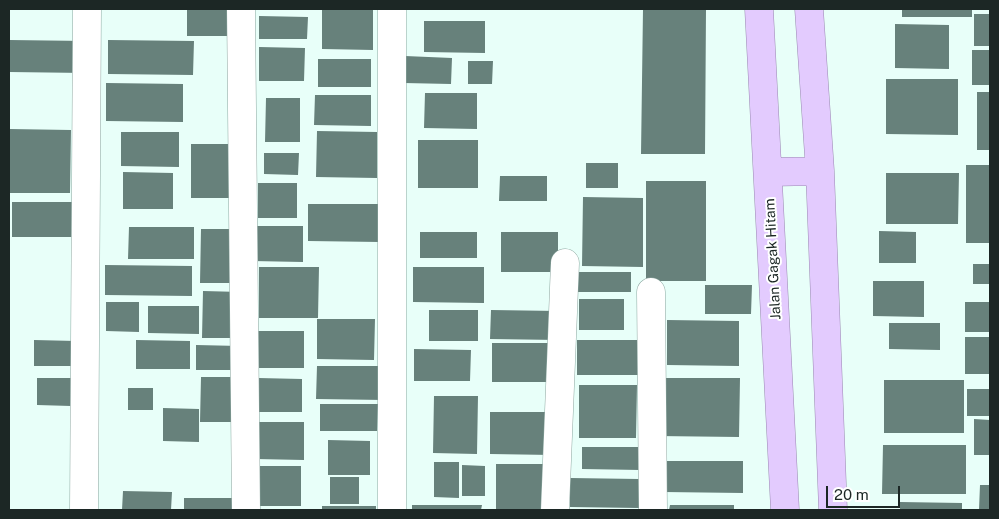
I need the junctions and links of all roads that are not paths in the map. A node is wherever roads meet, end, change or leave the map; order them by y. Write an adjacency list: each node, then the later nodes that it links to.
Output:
1 (87, 9): 10 (street)
2 (241, 9): 11 (street)
3 (392, 9): 12 (street)
4 (760, 9): 7 (highway, Jalan Gagak Hitam)
5 (809, 9): 6 (highway)
6 (820, 171): 7 (highway); 16 (highway)
7 (769, 172): 15 (highway, Jalan Gagak Hitam)
8 (565, 263): 13 (street)
9 (651, 292): 14 (street)
10 (84, 510)
11 (246, 510)
12 (392, 510)
13 (555, 510)
14 (653, 510)
15 (786, 510)
16 (833, 510)

